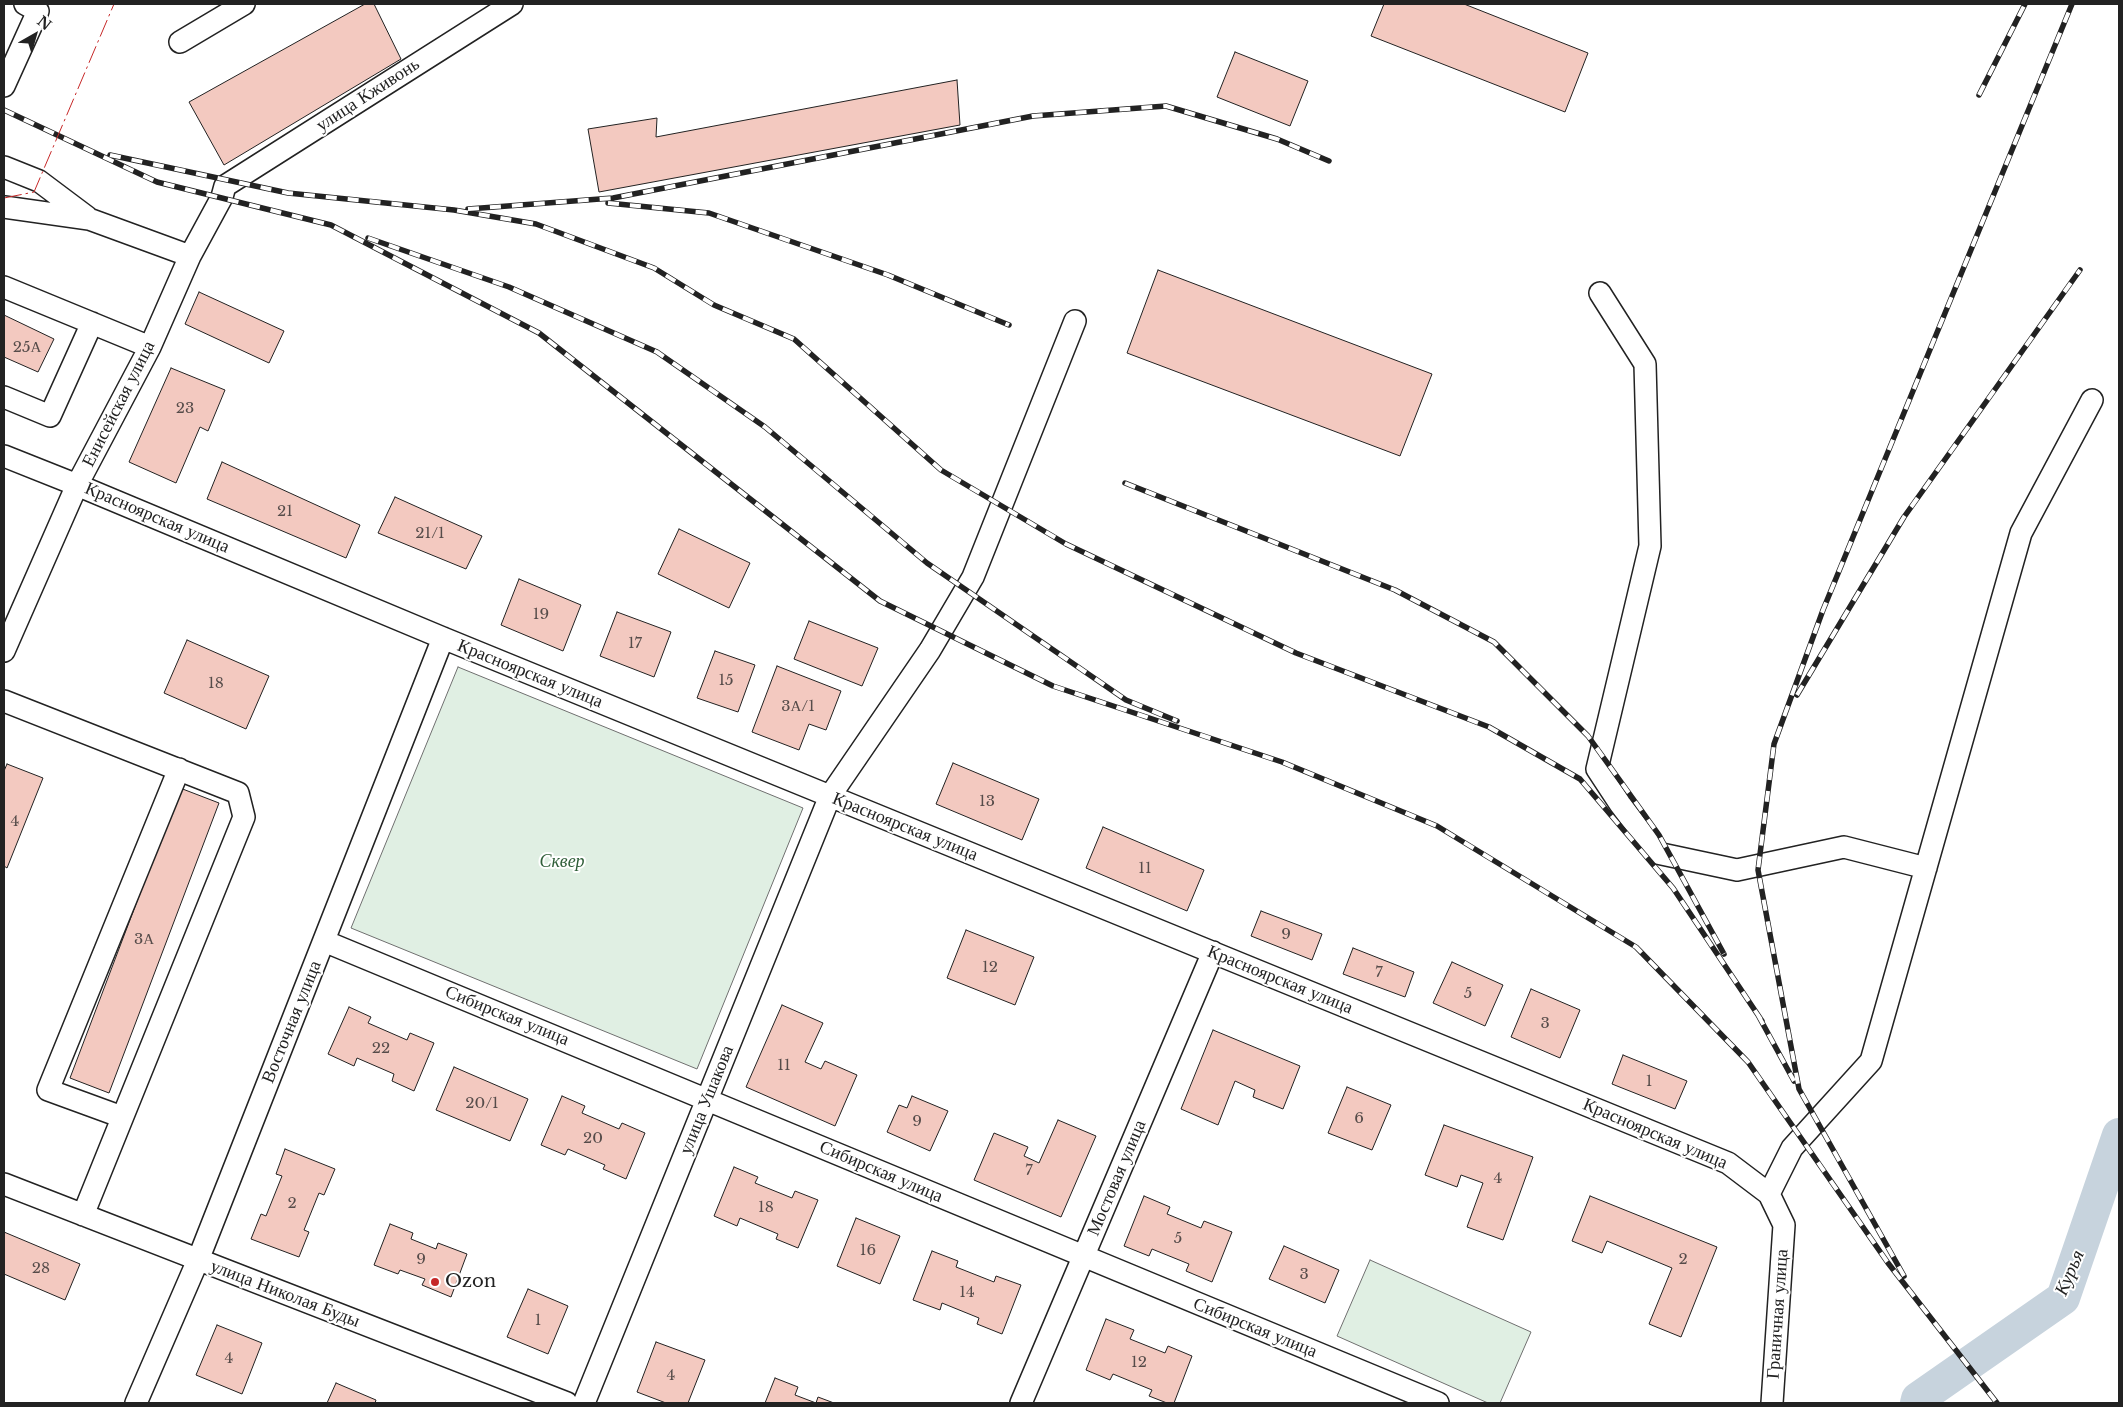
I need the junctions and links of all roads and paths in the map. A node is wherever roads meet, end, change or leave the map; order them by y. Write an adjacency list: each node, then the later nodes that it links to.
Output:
1 (26, 4): 5 (street)
2 (244, 4): 4 (street)
3 (512, 4): 7 (street, улица Кживонь)
4 (180, 42)
5 (4, 86)
6 (4, 167): 9 (street)
7 (225, 186): 10 (street, Енисейская улица)
8 (4, 207): 9 (street)
9 (89, 219): 10 (street)
10 (190, 256): 15 (street, Енисейская улица)
11 (4, 287): 14 (street)
12 (1600, 293): 25 (street)
13 (1075, 321): 24 (street, улица Ушакова)
14 (92, 323): 15 (street); 16 (street)
15 (150, 346): 19 (street, Енисейская улица)
16 (4, 397)
17 (2092, 400): 25 (street)
18 (4, 456): 19 (street, Красноярская улица)
19 (77, 485): 20 (street, Красноярская улица); 21 (street, Енисейская улица)
20 (443, 638): 24 (street, Красноярская улица); 26 (street, Восточная улица)
21 (4, 651)
22 (4, 701): 23 (street)
23 (179, 769): 29 (street); 29 (street)
24 (830, 796): 27 (street, Красноярская улица); 28 (street, улица Ушакова)
25 (1926, 868): 31 (street)
26 (324, 941): 28 (street, Сибирская улица); 35 (street, Восточная улица)
27 (1212, 952): 31 (street, Красноярская улица); 34 (street, Мостовая улица)
28 (707, 1099): 34 (street, Сибирская улица); 38 (street, улица Ушакова)
29 (122, 1117): 32 (street)
30 (4, 1184): 32 (street, улица Николая Буды)
31 (1769, 1194): 33 (street, Красноярская улица)
32 (83, 1215): 35 (street, улица Николая Буды)
33 (1784, 1225): 41 (street, Граничная улица)
34 (1083, 1257): 39 (street, Мостовая улица); 40 (street, Сибирская улица)
35 (198, 1260): 36 (street, Восточная улица); 37 (street, улица Николая Буды)
36 (136, 1403)
37 (567, 1403)
38 (584, 1403)
39 (1021, 1403)
40 (1438, 1403)
41 (1772, 1403)

